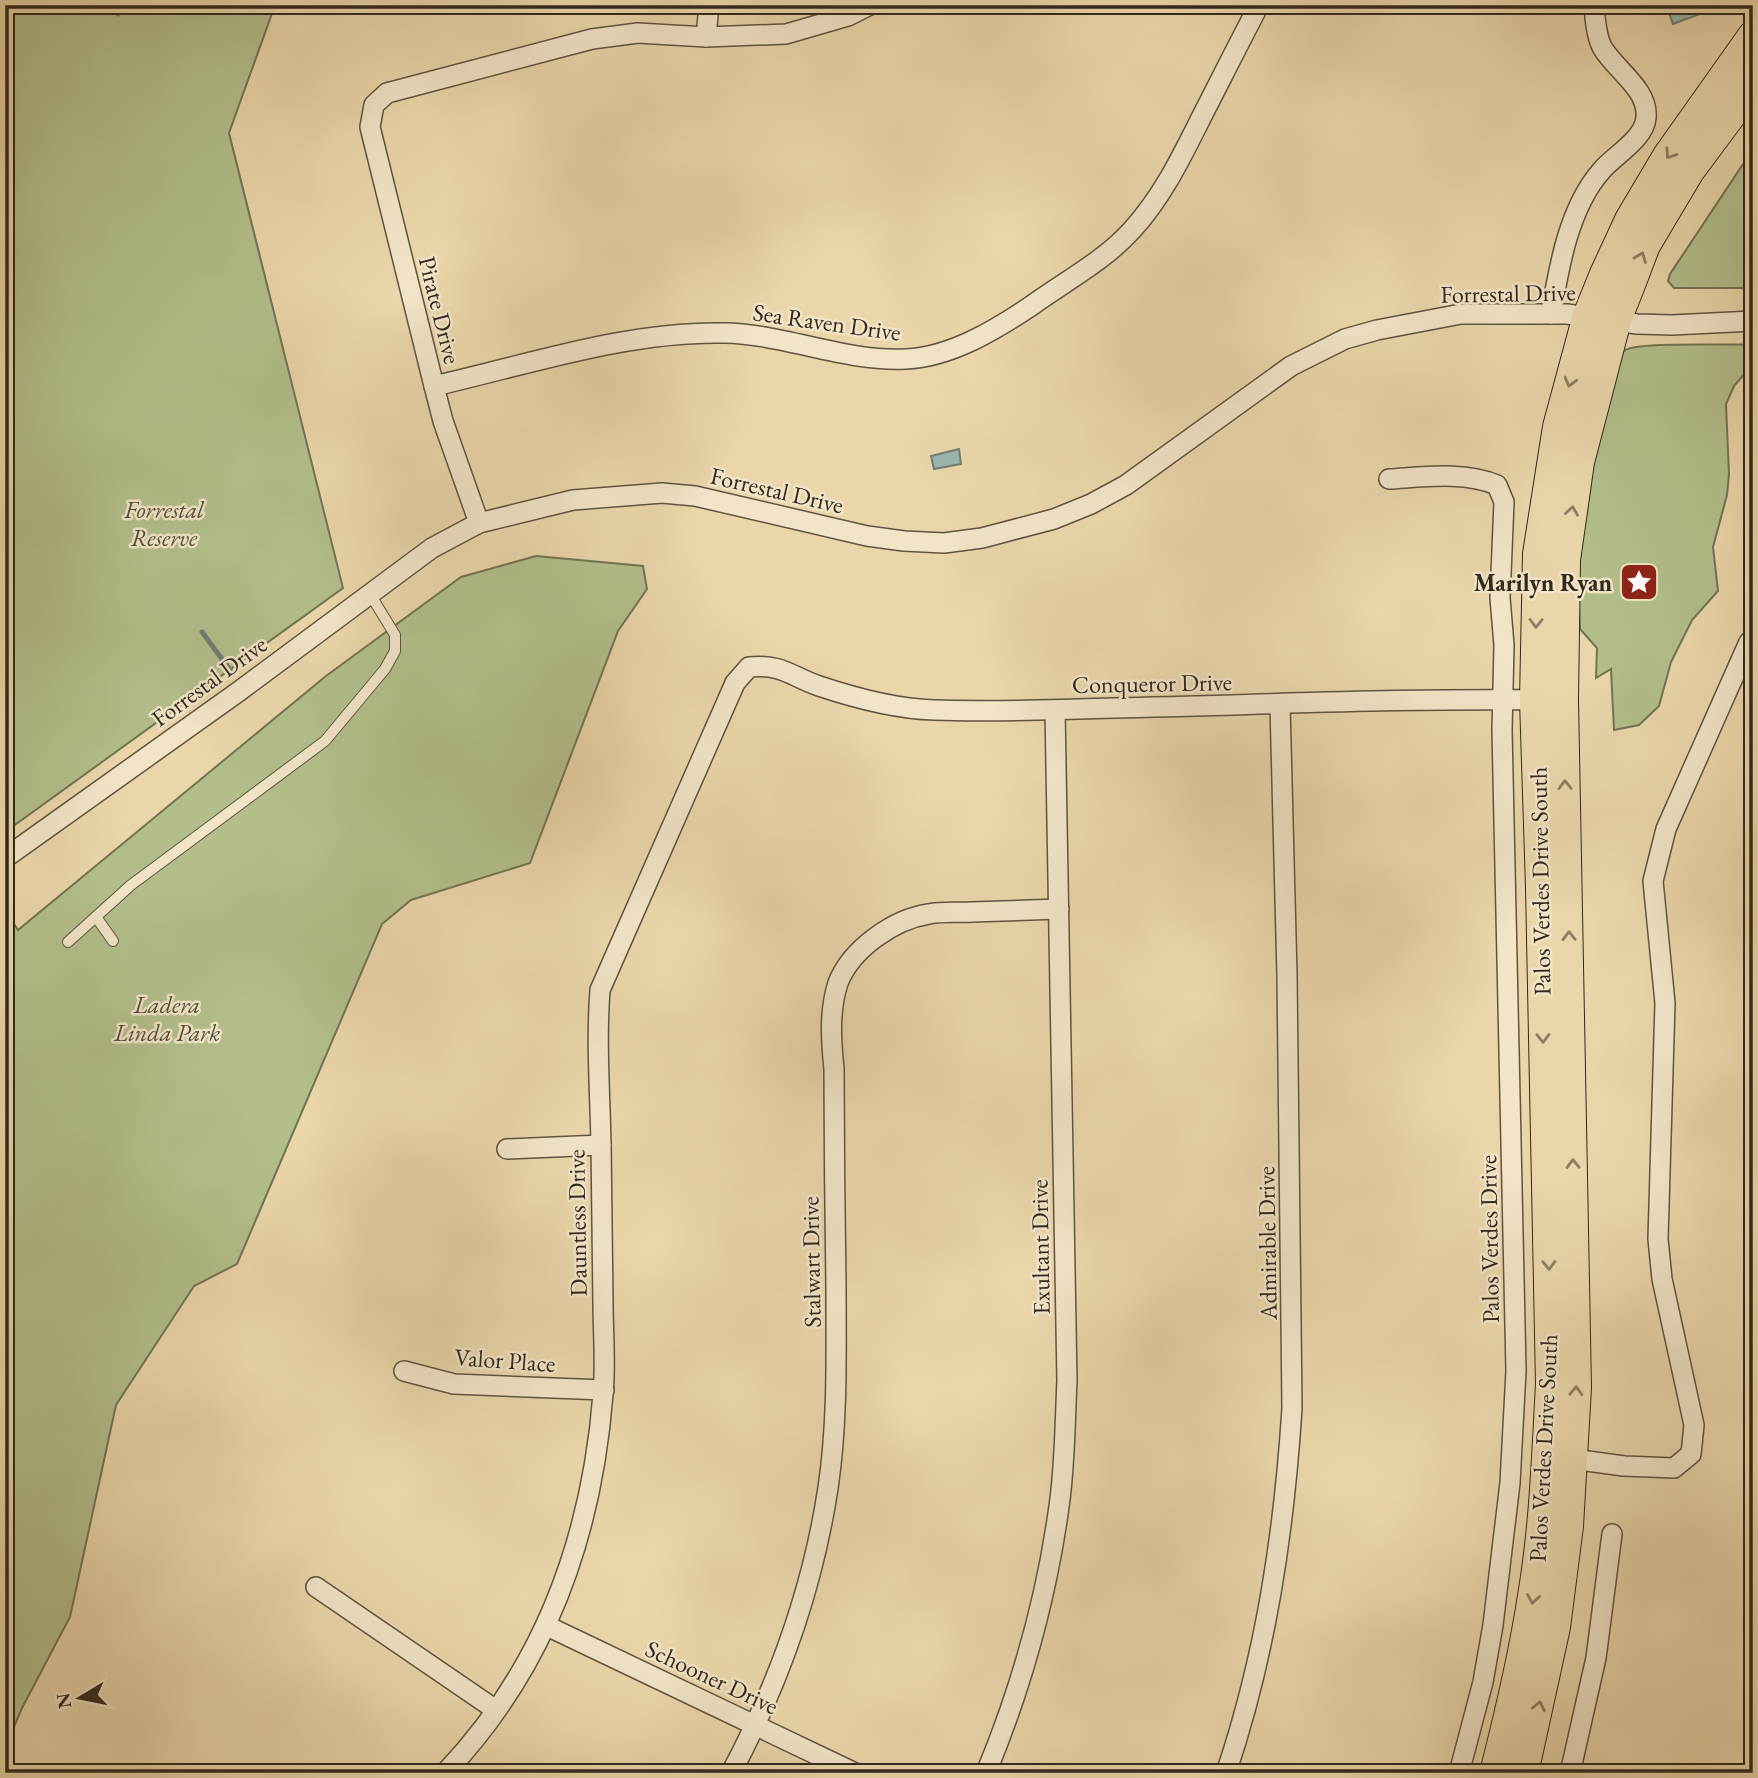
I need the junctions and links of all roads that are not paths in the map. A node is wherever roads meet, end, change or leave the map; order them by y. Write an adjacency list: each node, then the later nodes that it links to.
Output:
1 (709, 5): 6 (street)
2 (870, 5): 6 (street)
3 (1259, 5): 11 (street, Sea Raven Drive)
4 (1594, 5): 8 (street)
5 (1753, 36): 9 (main road, Palos Verdes Drive South, one-way to 9)
6 (706, 37): 11 (street, Pirate Drive)
7 (1753, 85): 9 (main road, Palos Verdes Drive South, one-way to 7)
8 (1551, 314): 9 (street, Forrestal Drive); 13 (street, Forrestal Drive)
9 (1602, 318): 10 (street, Forrestal Drive); 18 (main road, Palos Verdes Drive South)
10 (1753, 321)
11 (434, 386): 13 (street, Pirate Drive)
12 (1389, 479): 17 (street, Palos Verdes Drive)
13 (479, 523): 14 (street, Forrestal Drive)
14 (370, 594): 21 (street, Forrestal Drive); 23 (lane)
15 (1751, 640): 30 (street)
16 (749, 667): 20 (street, Conqueror Drive); 26 (street, Dauntless Drive)
17 (1502, 699): 18 (street, Conqueror Drive); 19 (street, Conqueror Drive); 41 (street, Palos Verdes Drive)
18 (1549, 700): 30 (main road, Palos Verdes Drive South)
19 (1280, 705): 20 (street, Conqueror Drive); 40 (street, Admirable Drive)
20 (1055, 710): 22 (street, Exultant Drive)
21 (5, 858)
22 (1059, 909): 35 (street, Stalwart Drive); 39 (street, Exultant Drive)
23 (96, 917): 24 (lane); 25 (lane)
24 (113, 941)
25 (68, 942)
26 (601, 1145): 27 (street); 29 (street, Dauntless Drive)
27 (507, 1149)
28 (404, 1371): 29 (street, Valor Place)
29 (604, 1390): 33 (street, Dauntless Drive)
30 (1559, 1459): 42 (main road, Palos Verdes Drive South, one-way to 42); 43 (main road, Palos Verdes Drive South, one-way to 30)
31 (1612, 1534): 44 (street)
32 (316, 1587): 34 (street)
33 (547, 1626): 34 (street, Dauntless Drive); 35 (street, Schooner Drive)
34 (496, 1710): 36 (street, Dauntless Drive)
35 (757, 1726): 37 (street, Stalwart Drive); 38 (street, Schooner Drive)
36 (444, 1773)
37 (731, 1773)
38 (855, 1773)
39 (986, 1773)
40 (1226, 1773)
41 (1459, 1773)
42 (1495, 1773)
43 (1523, 1773)
44 (1570, 1773)

